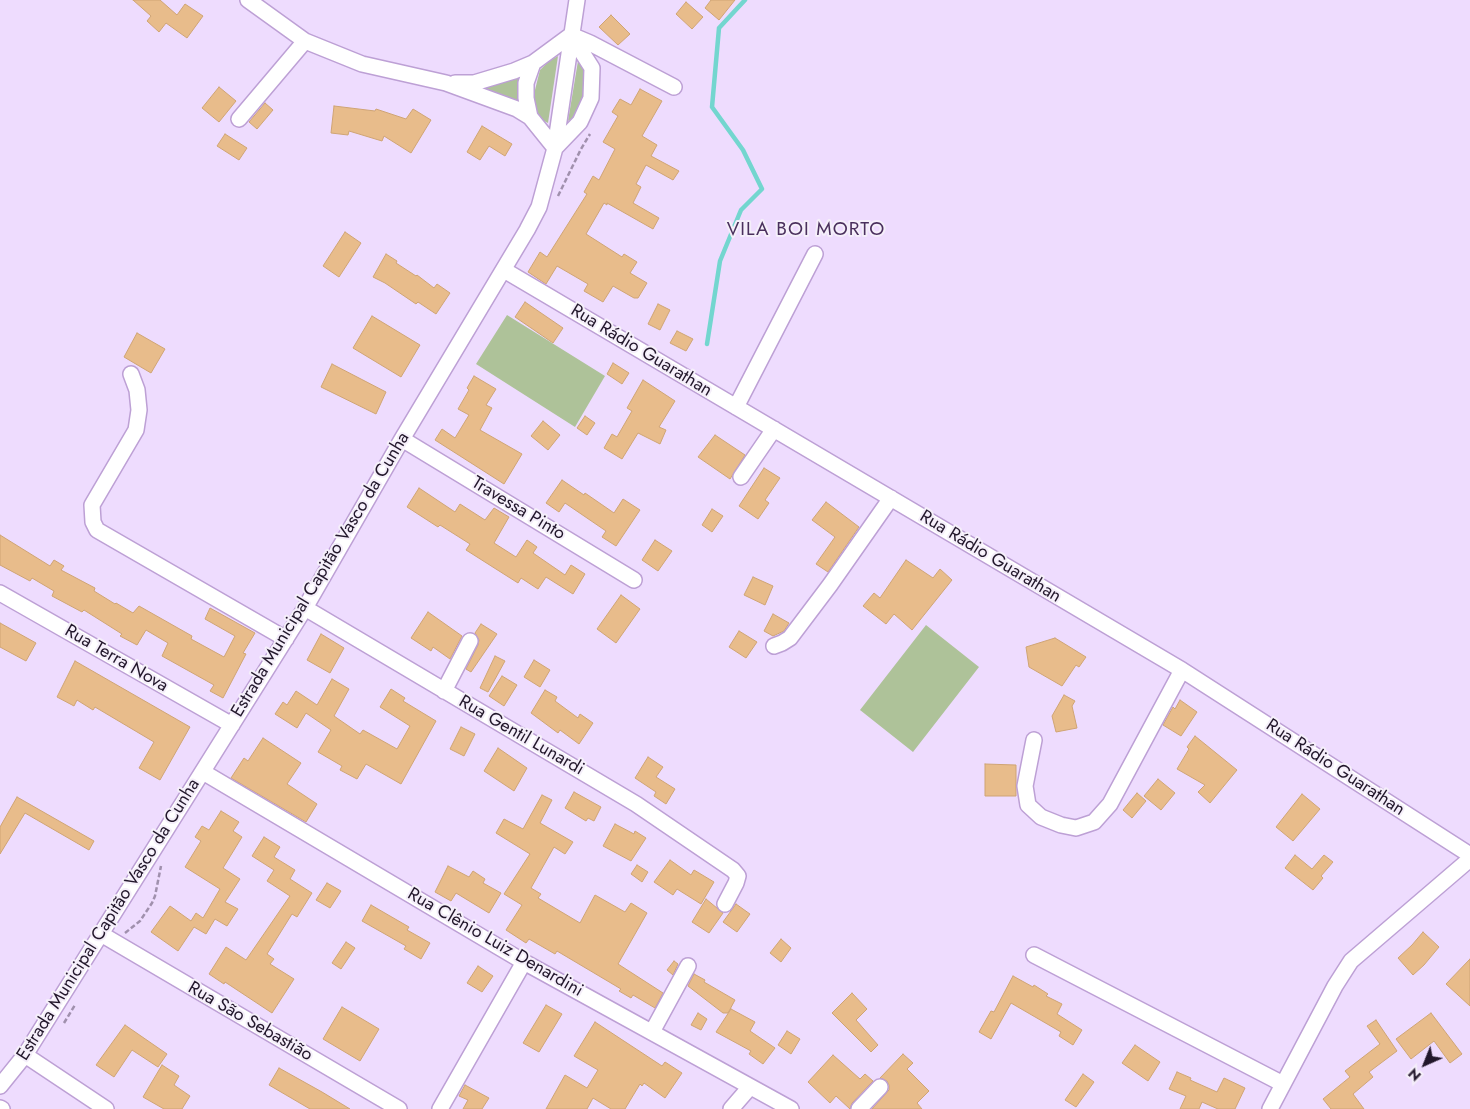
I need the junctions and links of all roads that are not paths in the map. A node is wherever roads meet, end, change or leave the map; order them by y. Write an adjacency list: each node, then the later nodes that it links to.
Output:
1 (248, 0): 4 (street)
2 (577, 0): 3 (street, Estrada Municipal Capitão Vasco da Cunha)
3 (571, 35): 5 (street); 7 (street); 10 (street, Estrada Municipal Capitão Vasco da Cunha); 10 (street)
4 (304, 40): 6 (street); 9 (street)
5 (533, 63): 6 (street); 8 (street)
6 (446, 84): 8 (street)
7 (674, 87)
8 (530, 117): 10 (street)
9 (239, 118)
10 (555, 148): 12 (street, Estrada Municipal Capitão Vasco da Cunha)
11 (815, 254): 14 (street)
12 (504, 270): 14 (street, Rua Rádio Guarathan); 16 (street, Estrada Municipal Capitão Vasco da Cunha)
13 (132, 374): 22 (street)
14 (736, 407): 15 (street, Rua Rádio Guarathan)
15 (774, 429): 17 (street); 18 (street, Rua Rádio Guarathan)
16 (402, 439): 19 (street, Travessa Pinto); 21 (street, Estrada Municipal Capitão Vasco da Cunha)
17 (740, 477)
18 (891, 498): 24 (street); 25 (street, Rua Rádio Guarathan)
19 (634, 580)
20 (0, 593): 27 (street, Rua Terra Nova)
21 (305, 608): 22 (street, Estrada Municipal Capitão Vasco da Cunha); 26 (street, Rua Gentil Lunardi)
22 (286, 639): 27 (street, Estrada Municipal Capitão Vasco da Cunha)
23 (470, 641): 26 (street)
24 (774, 646)
25 (1182, 670): 28 (street); 30 (street, Rua Rádio Guarathan)
26 (444, 691): 32 (street, Rua Gentil Lunardi)
27 (232, 726): 29 (street, Estrada Municipal Capitão Vasco da Cunha)
28 (1034, 740)
29 (203, 772): 33 (street, Estrada Municipal Capitão Vasco da Cunha); 35 (street, Rua Clênio Luiz Denardini)
30 (1470, 855)
31 (1470, 860): 39 (street)
32 (725, 904)
33 (101, 934): 38 (street, Estrada Municipal Capitão Vasco da Cunha); 45 (street, Rua São Sebastião)
34 (1034, 954): 39 (street)
35 (524, 962): 37 (street, Rua Clênio Luiz Denardini); 46 (street)
36 (688, 966): 37 (street)
37 (652, 1032): 41 (street, Rua Clênio Luiz Denardini)
38 (25, 1055): 40 (street, Estrada Municipal Capitão Vasco da Cunha); 44 (street)
39 (1284, 1084): 50 (street)
40 (0, 1086)
41 (750, 1087): 43 (street, Rua Clênio Luiz Denardini); 47 (street)
42 (880, 1087): 49 (street)
43 (774, 1105): 48 (street, Rua Clênio Luiz Denardini)
44 (106, 1109)
45 (398, 1109)
46 (440, 1109)
47 (731, 1109)
48 (791, 1109)
49 (859, 1109)
50 (1270, 1109)

